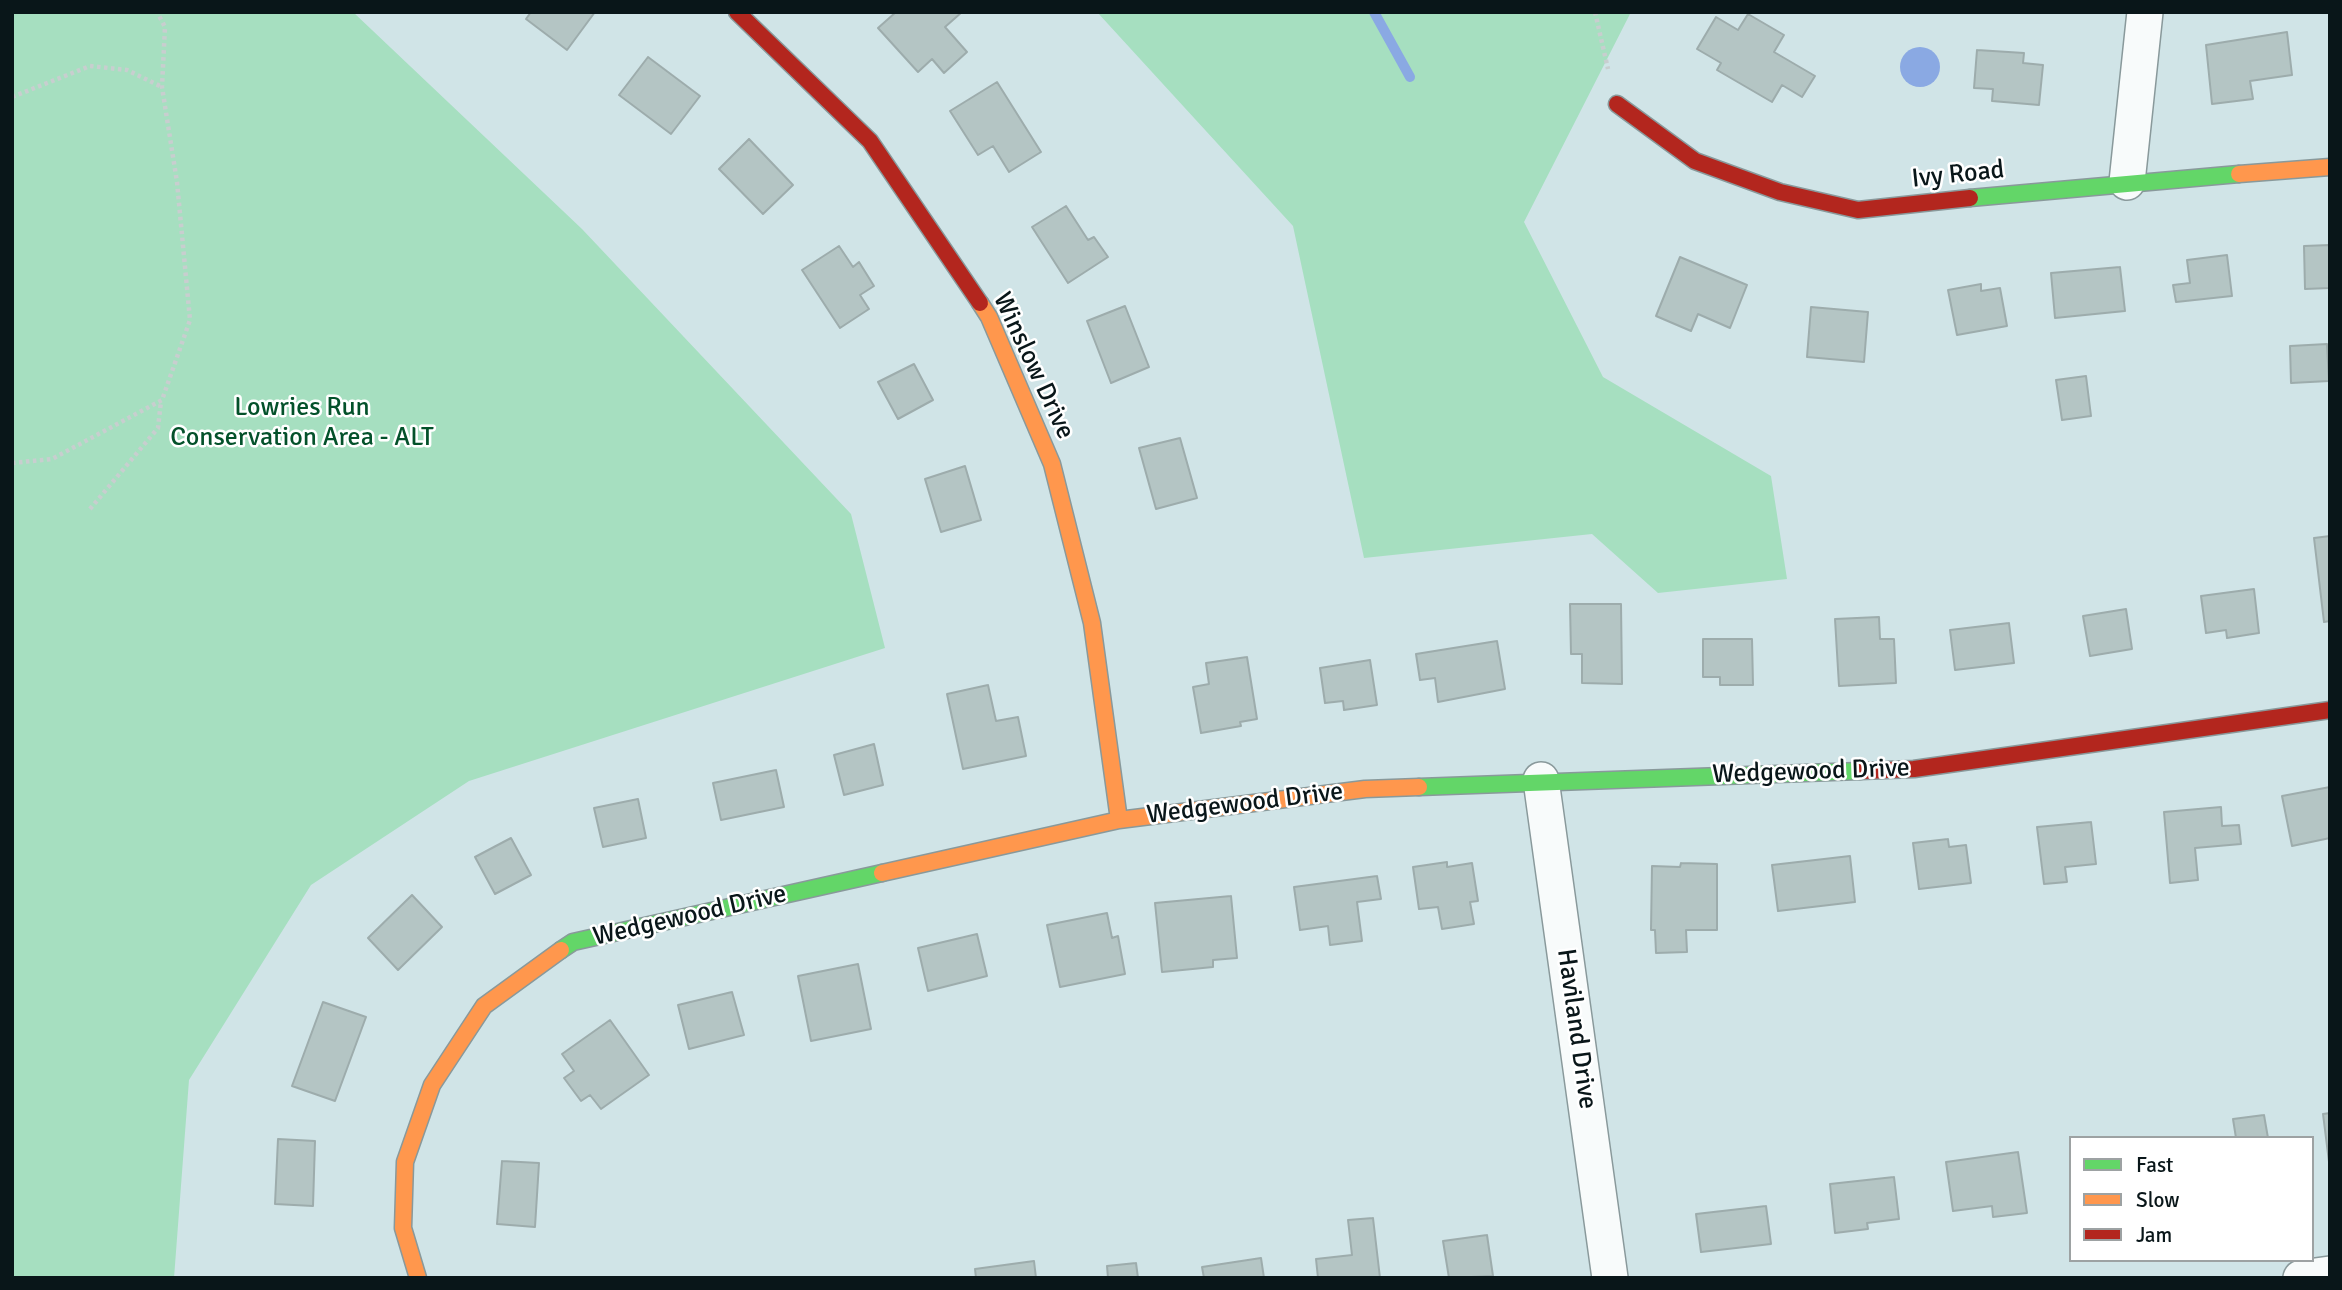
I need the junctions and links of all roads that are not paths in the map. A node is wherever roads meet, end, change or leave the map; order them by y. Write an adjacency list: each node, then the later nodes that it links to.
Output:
1 (737, 12): 8 (street, Winslow Drive)
2 (2145, 12): 5 (street)
3 (1617, 104): 5 (street, Ivy Road)
4 (2330, 167): 5 (street, Ivy Road)
5 (2127, 182)
6 (2330, 710): 7 (street, Wedgewood Drive)
7 (1541, 780): 8 (street, Wedgewood Drive); 11 (street, Haviland Drive)
8 (1119, 820): 10 (street, Wedgewood Drive)
9 (2330, 1274): 12 (street)
10 (418, 1278)
11 (1611, 1278)
12 (2301, 1278)

